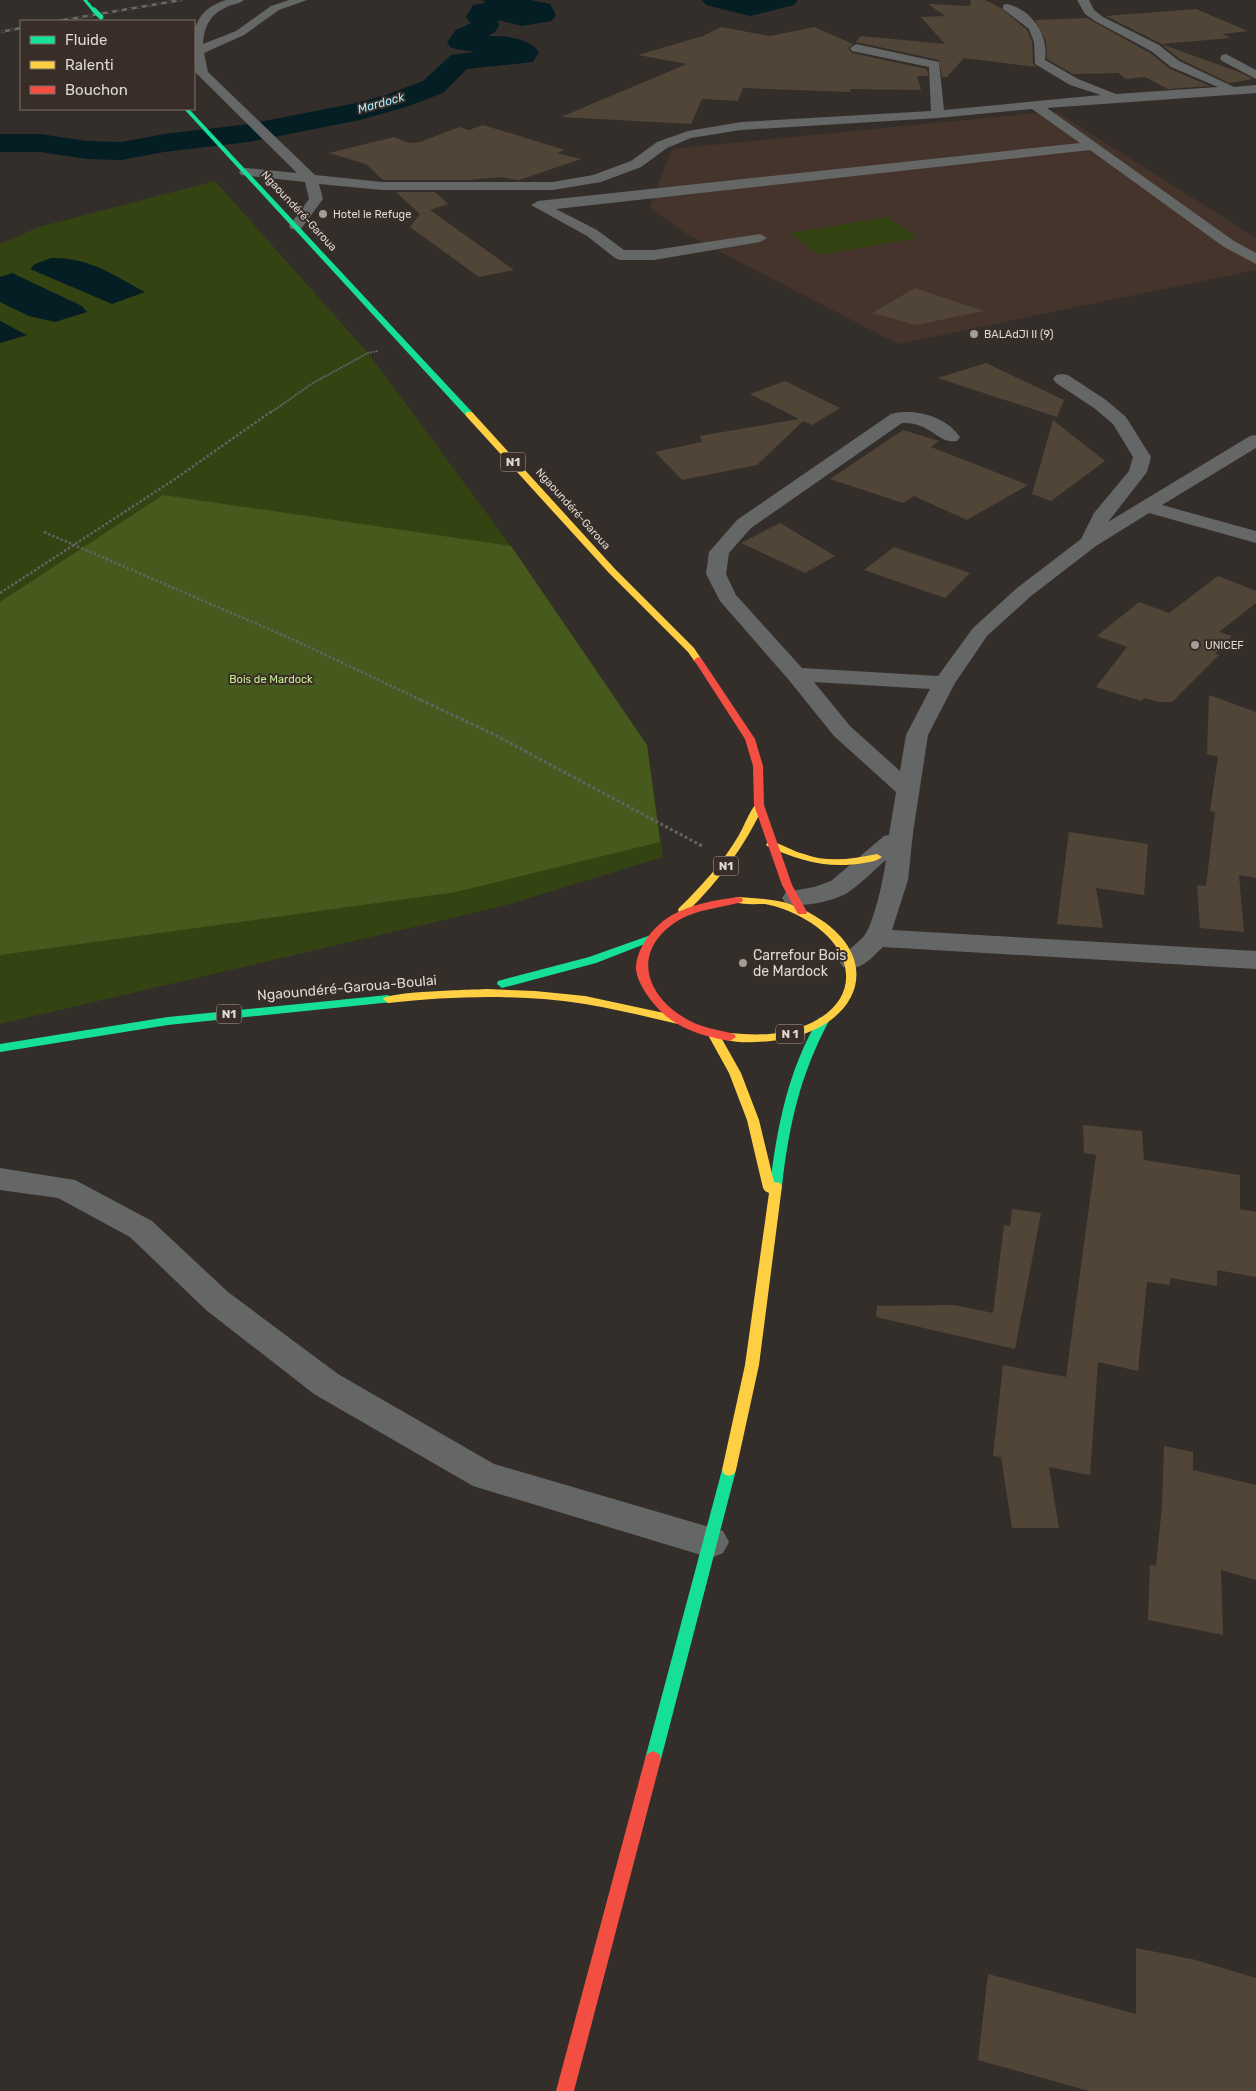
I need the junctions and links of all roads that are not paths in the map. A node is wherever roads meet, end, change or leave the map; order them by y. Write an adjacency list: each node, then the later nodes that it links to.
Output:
1 (85, 0): 6 (main road)
2 (238, 0): 8 (street)
3 (301, 0): 8 (street)
4 (1082, 0): 12 (street)
5 (1007, 7): 13 (street)
6 (100, 16)
7 (856, 48): 16 (street)
8 (196, 52): 19 (street)
9 (1226, 58): 10 (street)
10 (1256, 75)
11 (1256, 89): 12 (street)
12 (1235, 90): 13 (street)
13 (1120, 97): 14 (street)
14 (1035, 105): 16 (street); 17 (street)
15 (187, 110): 18 (main road, Ngaoundéré-Garoua / N1)
16 (938, 114): 20 (street)
17 (1093, 146): 21 (street); 24 (street)
18 (246, 172): 19 (street); 22 (main road, Ngaoundéré-Garoua / N1)
19 (311, 179): 20 (street); 22 (street)
20 (472, 187): 21 (street)
21 (541, 206): 23 (street)
22 (296, 226): 34 (main road, Ngaoundéré-Garoua / N1)
23 (760, 238)
24 (1256, 259)
25 (1062, 379): 30 (street)
26 (951, 438): 31 (street)
27 (1256, 440): 28 (street)
28 (1146, 507): 29 (street); 30 (street)
29 (1256, 537)
30 (1089, 542): 32 (street)
31 (796, 674): 32 (street); 33 (street)
32 (944, 684): 33 (street)
33 (908, 791): 35 (street)
34 (759, 805): 36 (main road, Ngaoundéré-Garoua / N1); 39 (main road, Ngaoundéré-Garoua / N1)
35 (901, 833): 37 (street); 41 (street)
36 (771, 844): 37 (main road); 38 (main road, Ngaoundéré-Garoua / N1)
37 (877, 857): 38 (street)
38 (799, 905): 39 (main road, N 1); 43 (main road, N 1)
39 (676, 916): 40 (main road, N 1)
40 (651, 938): 44 (main road, Ngaoundéré-Garoua-Boulai / N1); 45 (main road, N 1)
41 (877, 938): 42 (street); 43 (street)
42 (1256, 960)
43 (852, 961): 46 (main road, N 1)
44 (459, 992): 45 (main road, Ngaoundéré-Garoua-Boulai / N1); 48 (main road, Ngaoundéré-Garoua-Boulai / N1)
45 (678, 1020): 47 (main road, N 1)
46 (823, 1021): 47 (main road, N 1); 50 (main road)
47 (714, 1035): 50 (main road)
48 (0, 1048)
49 (0, 1178): 51 (street)
50 (773, 1204): 51 (main road)
51 (711, 1542): 52 (main road)
52 (565, 2091)

